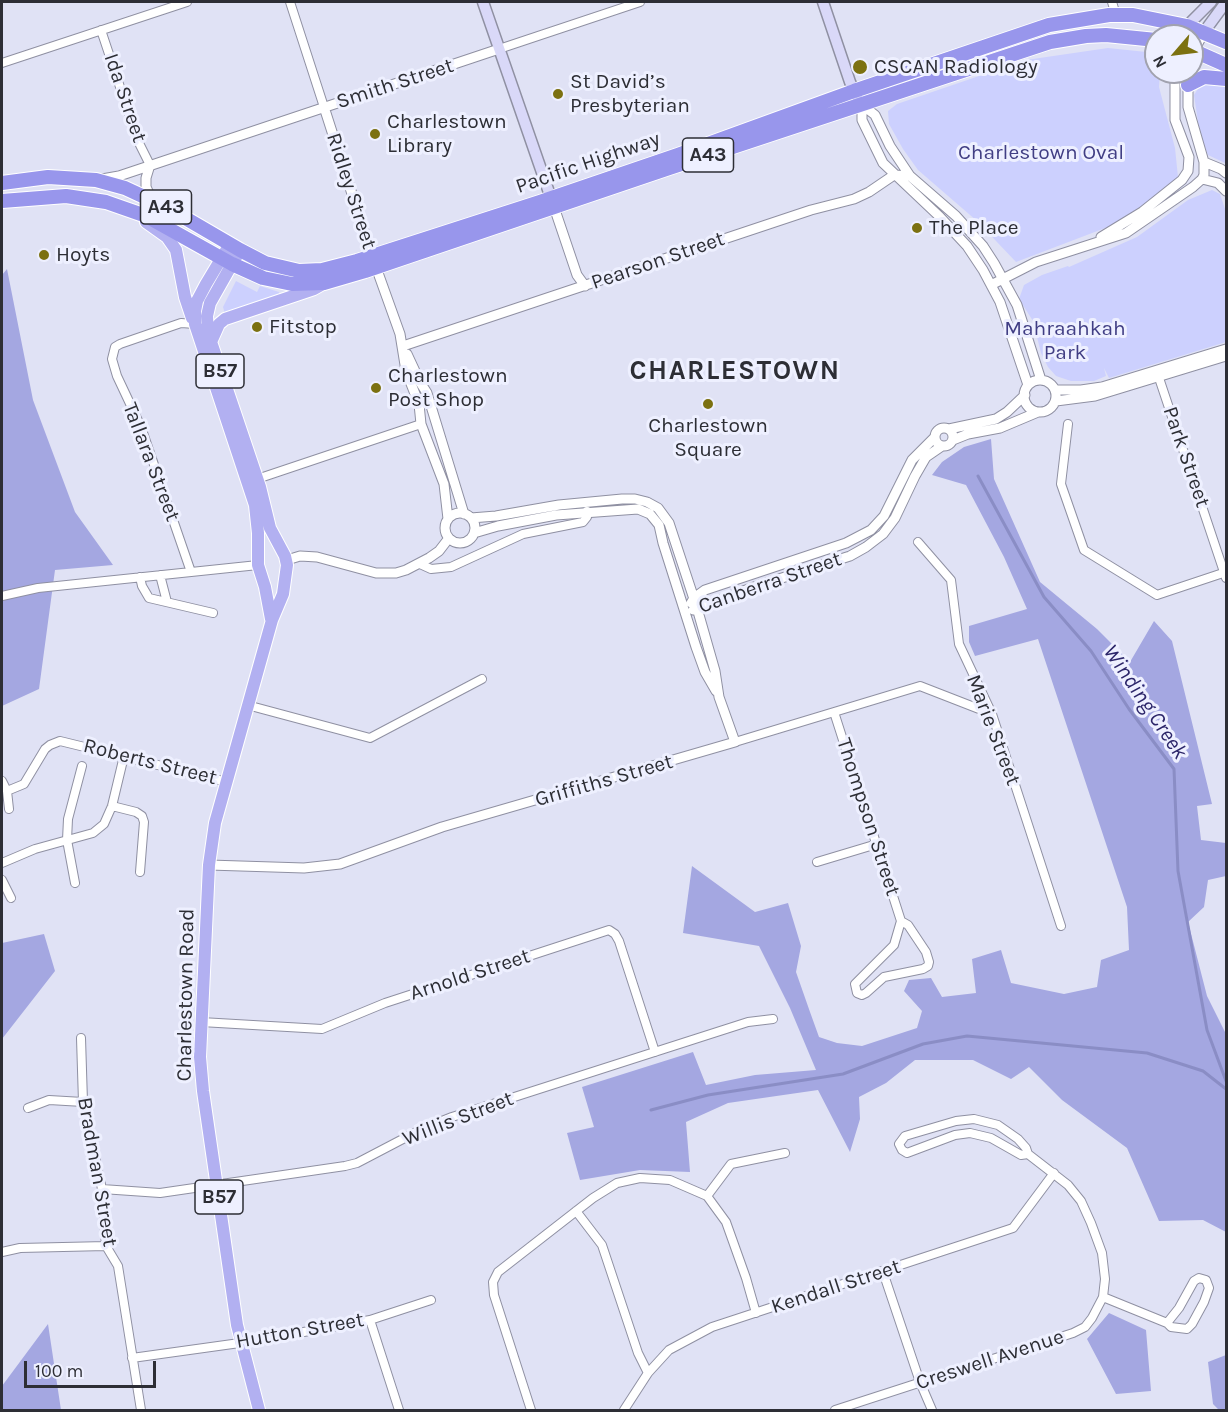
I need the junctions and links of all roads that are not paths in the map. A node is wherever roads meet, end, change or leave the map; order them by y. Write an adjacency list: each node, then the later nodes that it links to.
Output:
1 (186, 2): 11 (street)
2 (290, 2): 25 (street, Ridley Street)
3 (483, 2): 15 (main road)
4 (640, 2): 15 (street, Smith Street)
5 (823, 2): 23 (main road)
6 (1211, 2): 10 (main road)
7 (1226, 2): 12 (main road)
8 (1114, 8): 9 (highway, Pacific Highway / A43); 23 (highway, Pacific Highway / A43)
9 (1162, 24)
10 (1191, 24)
11 (101, 30): 17 (street); 27 (street, Ida Street)
12 (1204, 32): 14 (highway, Pacific Highway / A43)
13 (1144, 39): 24 (highway, Pacific Highway / A43)
14 (1227, 42)
15 (499, 49): 25 (street, Smith Street); 37 (main road)
16 (1204, 58): 18 (highway)
17 (2, 63)
18 (1227, 65)
19 (1204, 77): 20 (highway)
20 (1227, 79)
21 (1175, 84): 39 (street)
22 (1189, 84): 26 (street)
23 (854, 91): 24 (main road); 37 (highway, Pacific Highway / A43)
24 (862, 105): 29 (street); 30 (street); 37 (highway, Pacific Highway / A43)
25 (324, 107): 27 (street, Smith Street); 42 (street, Ridley Street)
26 (1204, 162): 28 (street); 31 (street)
27 (150, 165): 32 (street, Smith Street); 35 (street)
28 (1227, 173)
29 (894, 175): 30 (street); 45 (street); 46 (street, Pearson Street)
30 (910, 176): 43 (street)
31 (1202, 179): 34 (street); 39 (street)
32 (96, 180): 33 (highway, Pacific Highway / A43); 35 (highway, Pacific Highway / A43)
33 (2, 183)
34 (1227, 191)
35 (152, 200): 40 (highway, Pacific Highway / A43)
36 (2, 201): 38 (highway, Pacific Highway / A43)
37 (552, 203): 42 (highway, Pacific Highway / A43); 46 (street)
38 (127, 208): 41 (highway, Pacific Highway / A43); 47 (main road)
39 (1086, 246): 43 (street)
40 (235, 247): 41 (main road, Charlestown Road / B57); 42 (highway, Pacific Highway / A43)
41 (227, 261): 44 (highway, Pacific Highway / A43); 47 (main road, Charlestown Road / B57); 48 (main road, Charlestown Road / B57)
42 (374, 262): 44 (highway, Pacific Highway / A43); 49 (street, Ridley Street)
43 (1003, 278): 45 (street); 53 (street)
44 (324, 283): 48 (main road)
45 (991, 285): 54 (street)
46 (585, 286): 49 (street, Pearson Street)
47 (195, 324): 75 (main road, Charlestown Road / B57); 77 (street, Tallara Street)
48 (211, 343): 67 (main road, Charlestown Road / B57)
49 (403, 346): 56 (street, Ridley Street); 57 (street, Ridley Street)
50 (1227, 348): 52 (street)
51 (1227, 356): 52 (street)
52 (1158, 374): 55 (street); 58 (street); 78 (street, Park Street)
53 (1041, 380): 54 (street); 55 (street)
54 (1026, 390): 59 (street); 63 (street)
55 (1056, 390): 58 (street)
56 (427, 393): 57 (street); 62 (street, Ridley Street)
57 (416, 396): 61 (street, Ridley Street)
58 (1056, 401): 59 (street)
59 (1038, 412): 65 (street)
60 (1068, 424): 78 (street)
61 (423, 428): 62 (street); 67 (street); 70 (street, Ridley Street)
62 (437, 429): 69 (street, Ridley Street)
63 (948, 429): 64 (street); 65 (street)
64 (935, 437): 66 (street); 82 (street, Canberra Street)
65 (953, 440): 66 (street)
66 (942, 447): 84 (street, Canberra Street)
67 (257, 479): 74 (main road, Charlestown Road / B57)
68 (587, 511): 71 (street); 76 (street); 86 (street)
69 (468, 516): 70 (street); 71 (street); 82 (street)
70 (448, 519): 72 (street)
71 (474, 533): 72 (street)
72 (449, 538): 76 (street)
73 (918, 542): 92 (street, Marie Street)
74 (285, 561): 75 (main road); 75 (main road); 76 (street); 87 (main road, Charlestown Road / B57)
75 (259, 564): 77 (street); 87 (main road, Charlestown Road / B57)
76 (420, 564)
77 (191, 572): 79 (street)
78 (1226, 574)
79 (159, 575): 80 (street); 83 (street)
80 (140, 577): 81 (street); 83 (street)
81 (2, 596)
82 (694, 598): 84 (street); 86 (street, Canberra Street)
83 (168, 602): 85 (street)
84 (697, 608): 86 (street, Canberra Street); 89 (street)
85 (213, 613)
86 (685, 613): 89 (street)
87 (272, 620): 90 (main road, Charlestown Road / B57)
88 (482, 679): 90 (street)
89 (719, 697): 93 (street)
90 (248, 705): 97 (main road, Charlestown Road / B57)
91 (834, 712): 92 (street, Griffiths Street); 93 (street, Griffiths Street); 102 (street, Thompson Street)
92 (992, 714): 111 (street, Marie Street)
93 (735, 742): 105 (street, Griffiths Street)
94 (124, 756): 97 (street, Roberts Street); 98 (street, Roberts Street); 99 (street)
95 (82, 766): 101 (street)
96 (2, 781): 98 (street)
97 (227, 782): 105 (main road, Charlestown Road / B57)
98 (7, 791): 100 (street)
99 (112, 806): 101 (street); 106 (street)
100 (9, 809)
101 (67, 840): 104 (street); 108 (street)
102 (877, 844): 103 (street); 110 (street, Thompson Street)
103 (817, 862)
104 (2, 863)
105 (209, 865): 113 (main road, Charlestown Road / B57)
106 (140, 872)
107 (2, 880): 109 (street)
108 (75, 883)
109 (11, 898)
110 (902, 921): 110 (street, Thompson Street)
111 (1061, 926)
112 (773, 1019): 115 (street, Willis Street)
113 (201, 1022): 115 (street, Arnold Street); 121 (main road, Charlestown Road / B57)
114 (81, 1038): 116 (street, Bradman Street)
115 (655, 1052): 121 (street, Willis Street)
116 (83, 1102): 117 (street); 122 (street, Bradman Street)
117 (28, 1108)
118 (785, 1153): 123 (street)
119 (1029, 1154): 119 (street, Creswell Avenue); 120 (street, Creswell Avenue)
120 (1054, 1173): 127 (street, Kendall Street); 128 (street, Creswell Avenue)
121 (217, 1184): 122 (street, Willis Street); 133 (main road, Charlestown Road / B57)
122 (102, 1189): 125 (street, Bradman Street)
123 (707, 1196): 124 (street); 130 (street)
124 (576, 1211): 135 (street); 140 (street)
125 (106, 1246): 126 (street); 134 (street, Bradman Street)
126 (2, 1252)
127 (883, 1272): 130 (street, Kendall Street); 136 (street)
128 (1103, 1298): 132 (street); 136 (street, Creswell Avenue)
129 (431, 1300): 131 (street, Hutton Street)
130 (756, 1313): 135 (street, Kendall Street)
131 (370, 1320): 133 (street, Hutton Street); 139 (street)
132 (1167, 1323): 132 (street)
133 (241, 1342): 134 (street, Hutton Street); 138 (main road, Charlestown Road / B57)
134 (132, 1358): 137 (street, Bradman Street)
135 (648, 1373): 141 (street, Kendall Street)
136 (920, 1382): 142 (street, Creswell Avenue); 143 (street)
137 (141, 1410)
138 (259, 1410)
139 (399, 1410)
140 (531, 1410)
141 (624, 1410)
142 (835, 1410)
143 (932, 1410)

